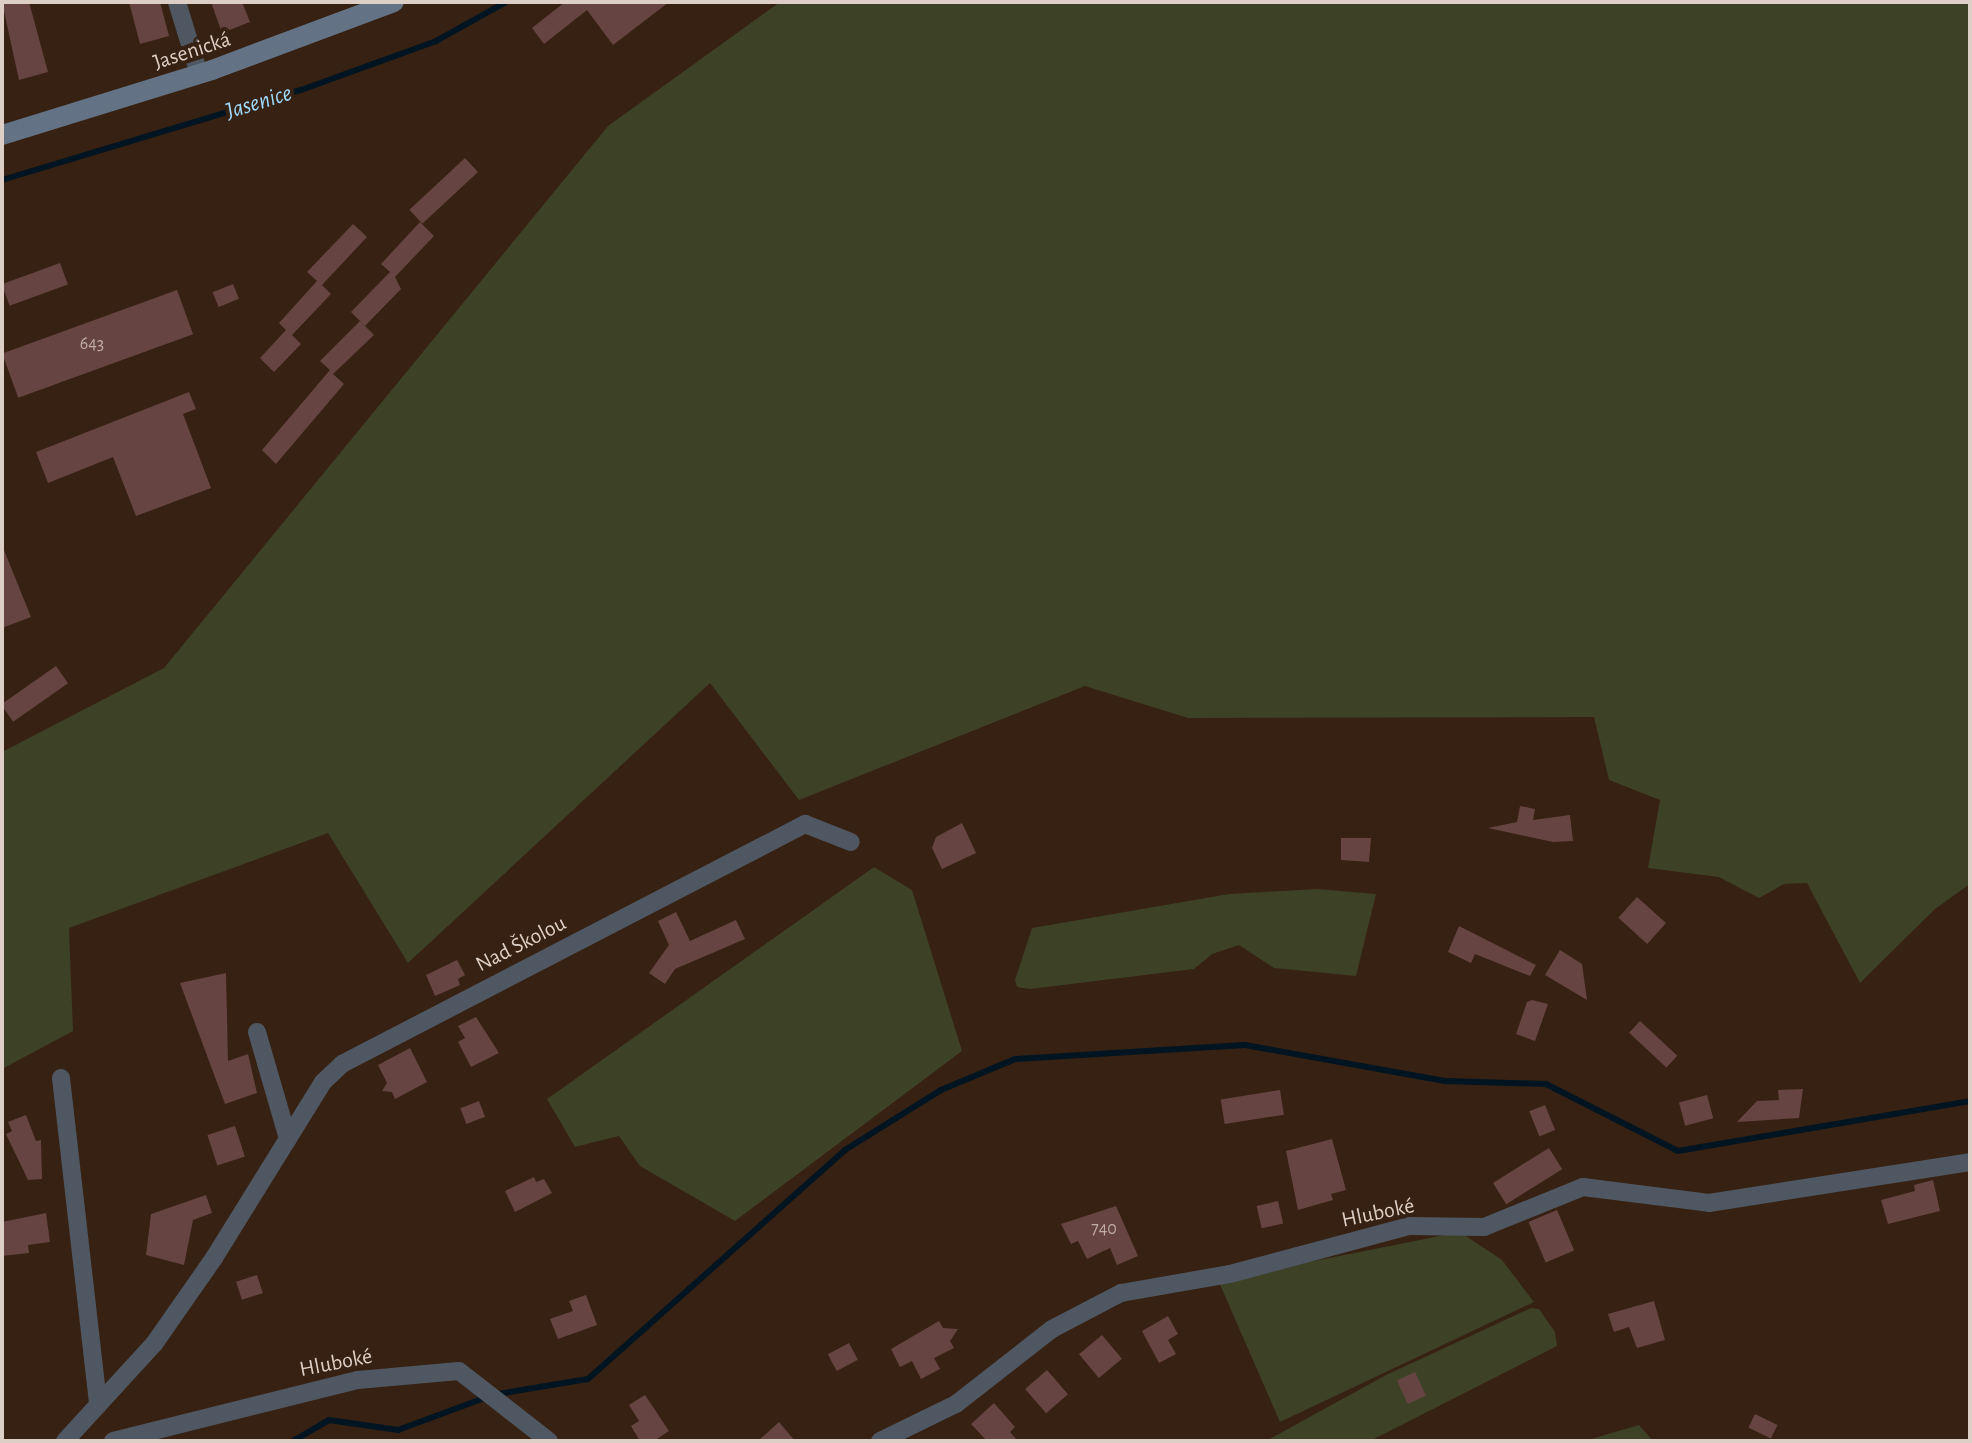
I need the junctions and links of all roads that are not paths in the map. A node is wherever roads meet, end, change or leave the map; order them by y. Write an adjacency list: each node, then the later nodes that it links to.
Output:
1 (177, 2): 3 (street)
2 (394, 2): 3 (street, Jasenická)
3 (199, 74): 4 (street, Jasenická)
4 (2, 135)
5 (851, 842): 8 (street, Nad Školou)
6 (257, 1032): 8 (street)
7 (61, 1078): 10 (street)
8 (288, 1139): 10 (street, Nad Školou)
9 (1970, 1162): 14 (street, Hluboké)
10 (98, 1405): 11 (street, Nad Školou)
11 (65, 1441)
12 (113, 1441): 13 (street, Hluboké)
13 (549, 1441)
14 (880, 1441)

